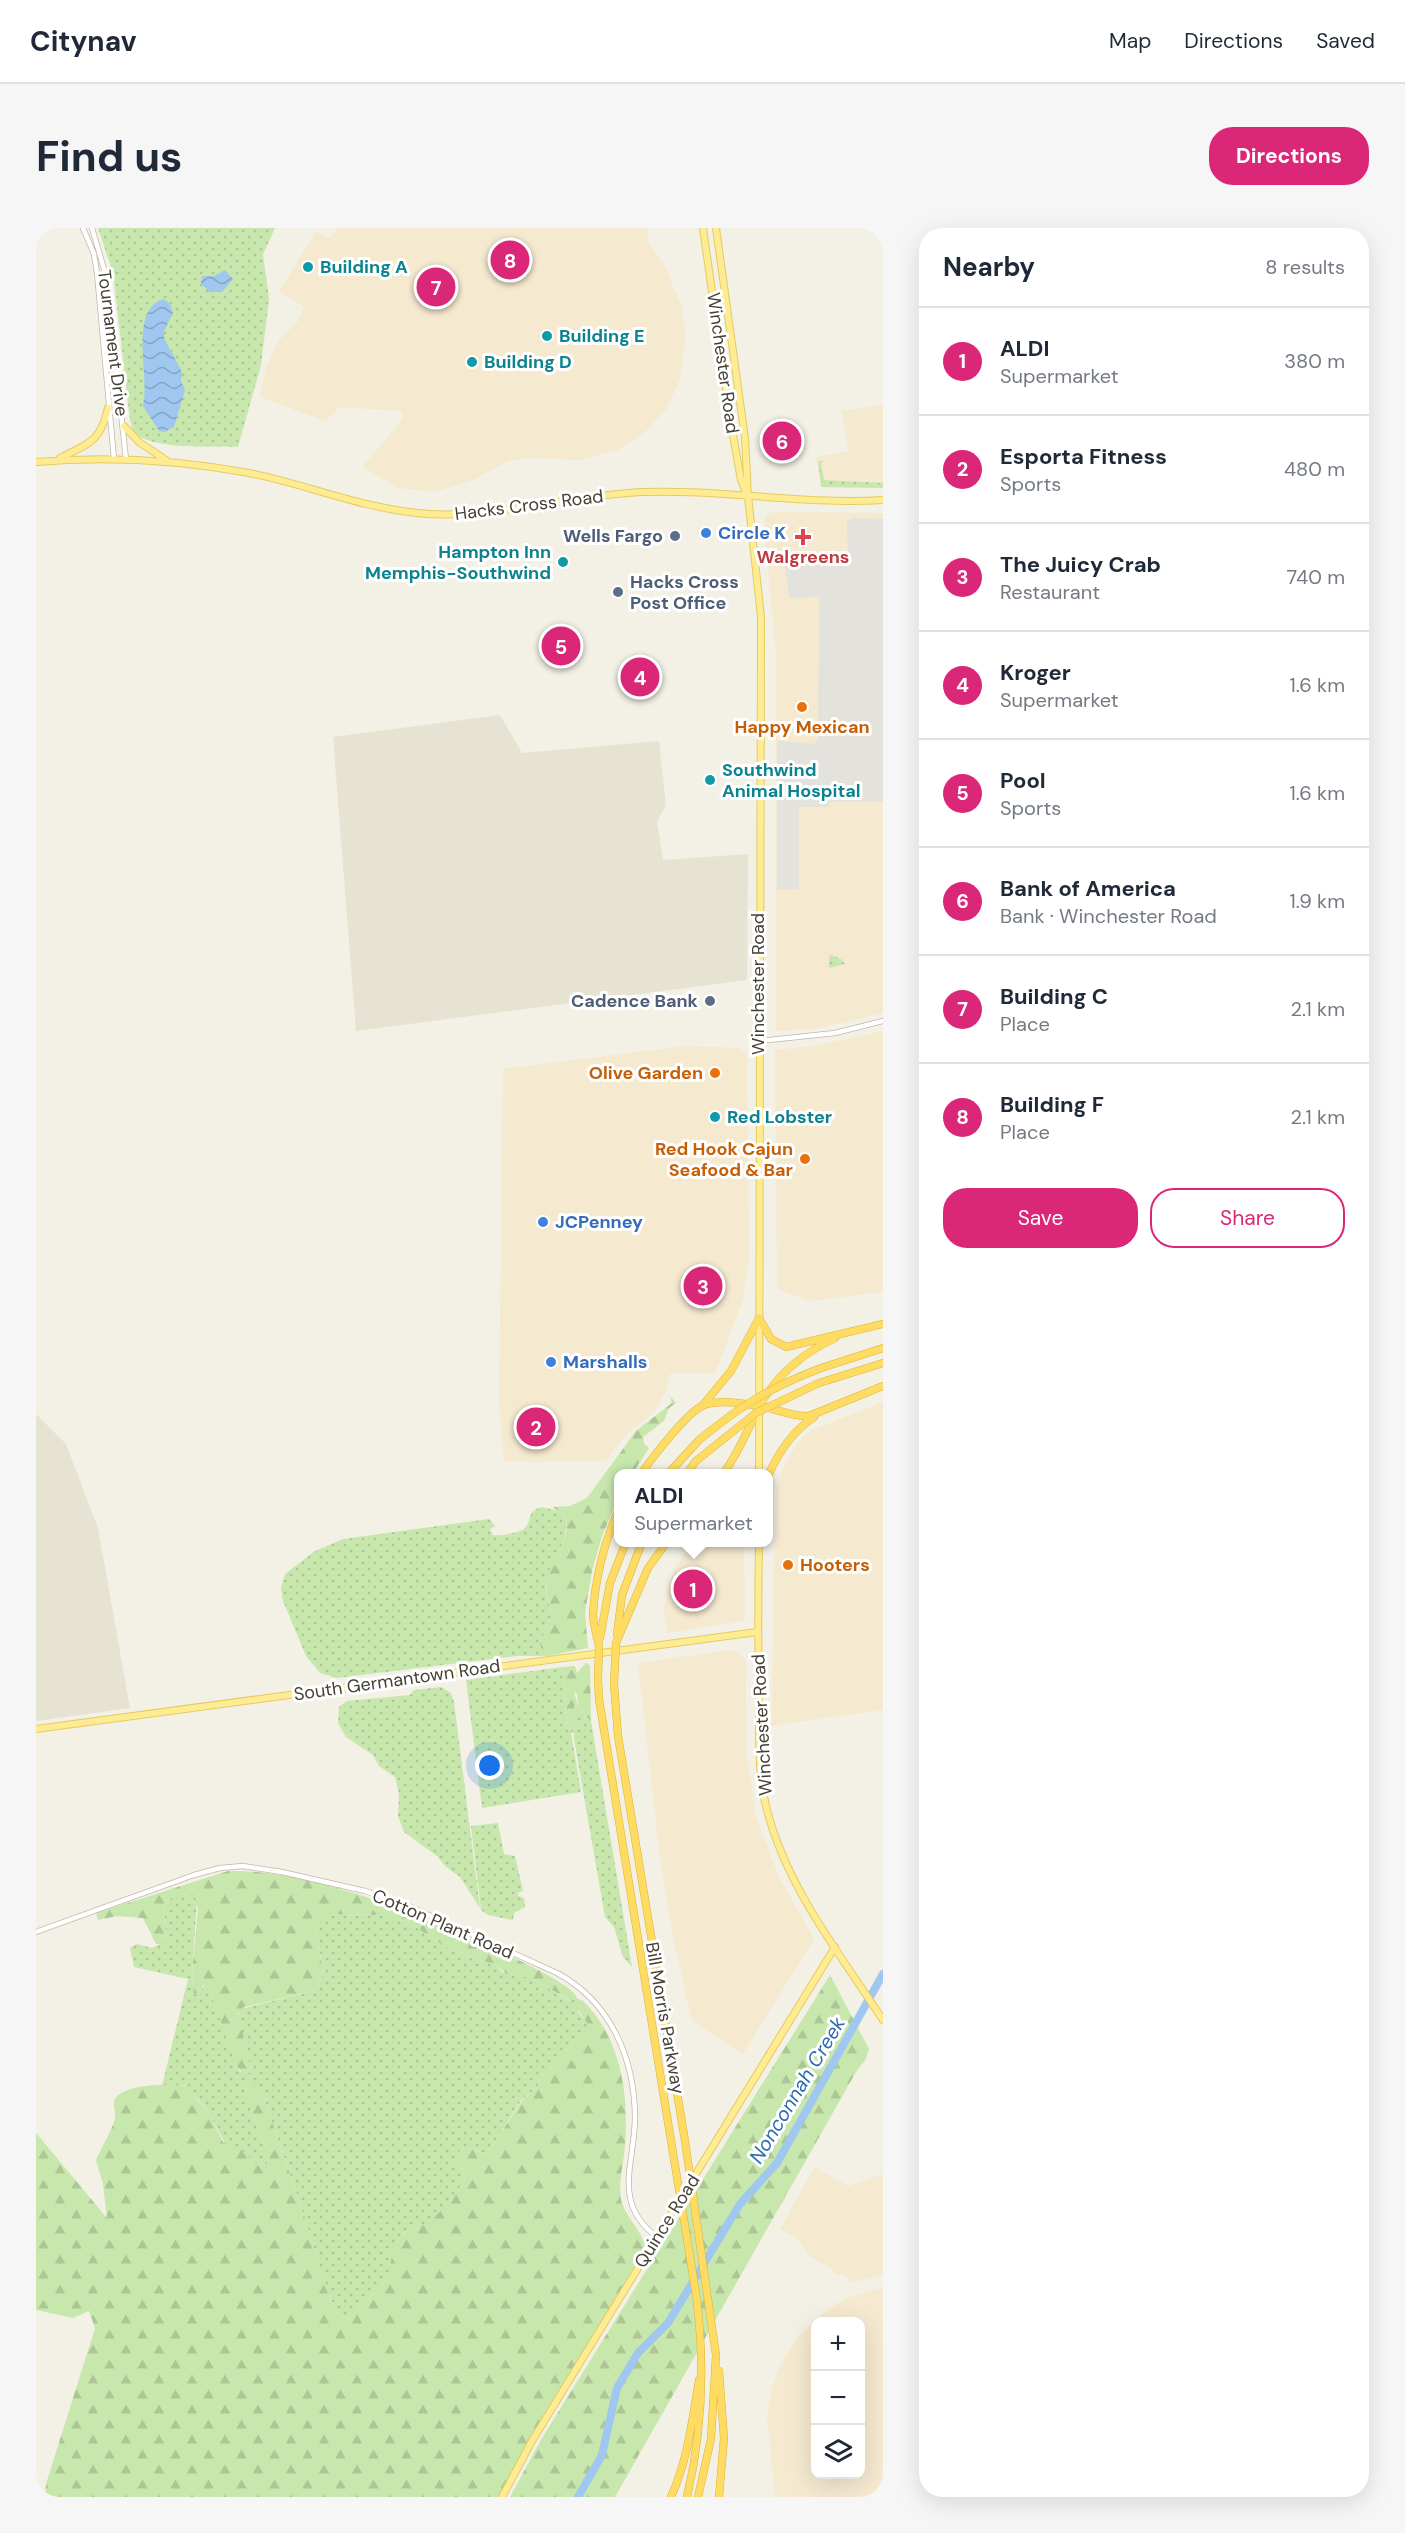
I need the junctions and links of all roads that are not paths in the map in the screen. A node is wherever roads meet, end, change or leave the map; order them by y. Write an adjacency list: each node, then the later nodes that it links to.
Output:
1 (83, 228): 5 (street, Tournament Drive)
2 (92, 228): 6 (street, Tournament Drive)
3 (703, 228): 12 (main road, Winchester Road)
4 (716, 228): 12 (main road, Winchester Road)
5 (108, 408): 7 (street, Tournament Drive); 9 (main road)
6 (124, 426): 8 (street, Tournament Drive); 11 (main road)
7 (114, 459): 8 (main road, Hacks Cross Road); 9 (main road, Hacks Cross Road)
8 (126, 459): 11 (main road, Hacks Cross Road)
9 (57, 460): 10 (main road, Hacks Cross Road)
10 (36, 462)
11 (170, 462): 12 (main road, Hacks Cross Road)
12 (748, 496): 13 (main road, Hacks Cross Road); 15 (main road, Winchester Road)
13 (883, 500)
14 (883, 1021): 15 (street)
15 (758, 1041): 16 (main road, Winchester Road)
16 (759, 1318): 18 (highway); 22 (highway); 23 (main road, Winchester Road)
17 (883, 1324): 18 (highway)
18 (835, 1338): 23 (highway)
19 (883, 1348): 26 (highway, bridge)
20 (883, 1363): 27 (highway, bridge)
21 (883, 1386): 24 (highway)
22 (703, 1405): 23 (highway); 25 (highway)
23 (759, 1406): 24 (highway); 28 (highway); 29 (main road, Winchester Road)
24 (826, 1409): 30 (highway)
25 (644, 1469)
26 (672, 1469)
27 (689, 1469)
28 (726, 1469)
29 (759, 1469)
30 (771, 1469)
31 (614, 1521): 38 (highway)
32 (624, 1547): 38 (highway, Bill Morris Parkway)
33 (640, 1547): 37 (highway, Bill Morris Parkway)
34 (663, 1547): 37 (highway)
35 (759, 1547): 36 (main road, Winchester Road)
36 (757, 1632): 39 (main road, South Germantown Road); 41 (main road, Winchester Road)
37 (616, 1643): 44 (highway, Bill Morris Parkway, bridge)
38 (599, 1646): 45 (highway, Bill Morris Parkway, bridge)
39 (36, 1729)
40 (36, 1932): 43 (street, Cotton Plant Road)
41 (835, 1947): 42 (main road, Winchester Road); 43 (main road, Quince Road)
42 (883, 2020)
43 (657, 2237): 46 (main road, Quince Road)
44 (716, 2355): 49 (highway, Bill Morris Parkway); 50 (highway)
45 (702, 2366): 47 (highway); 48 (highway, Bill Morris Parkway)
46 (502, 2497)
47 (671, 2497)
48 (687, 2497)
49 (699, 2497)
50 (719, 2497)

